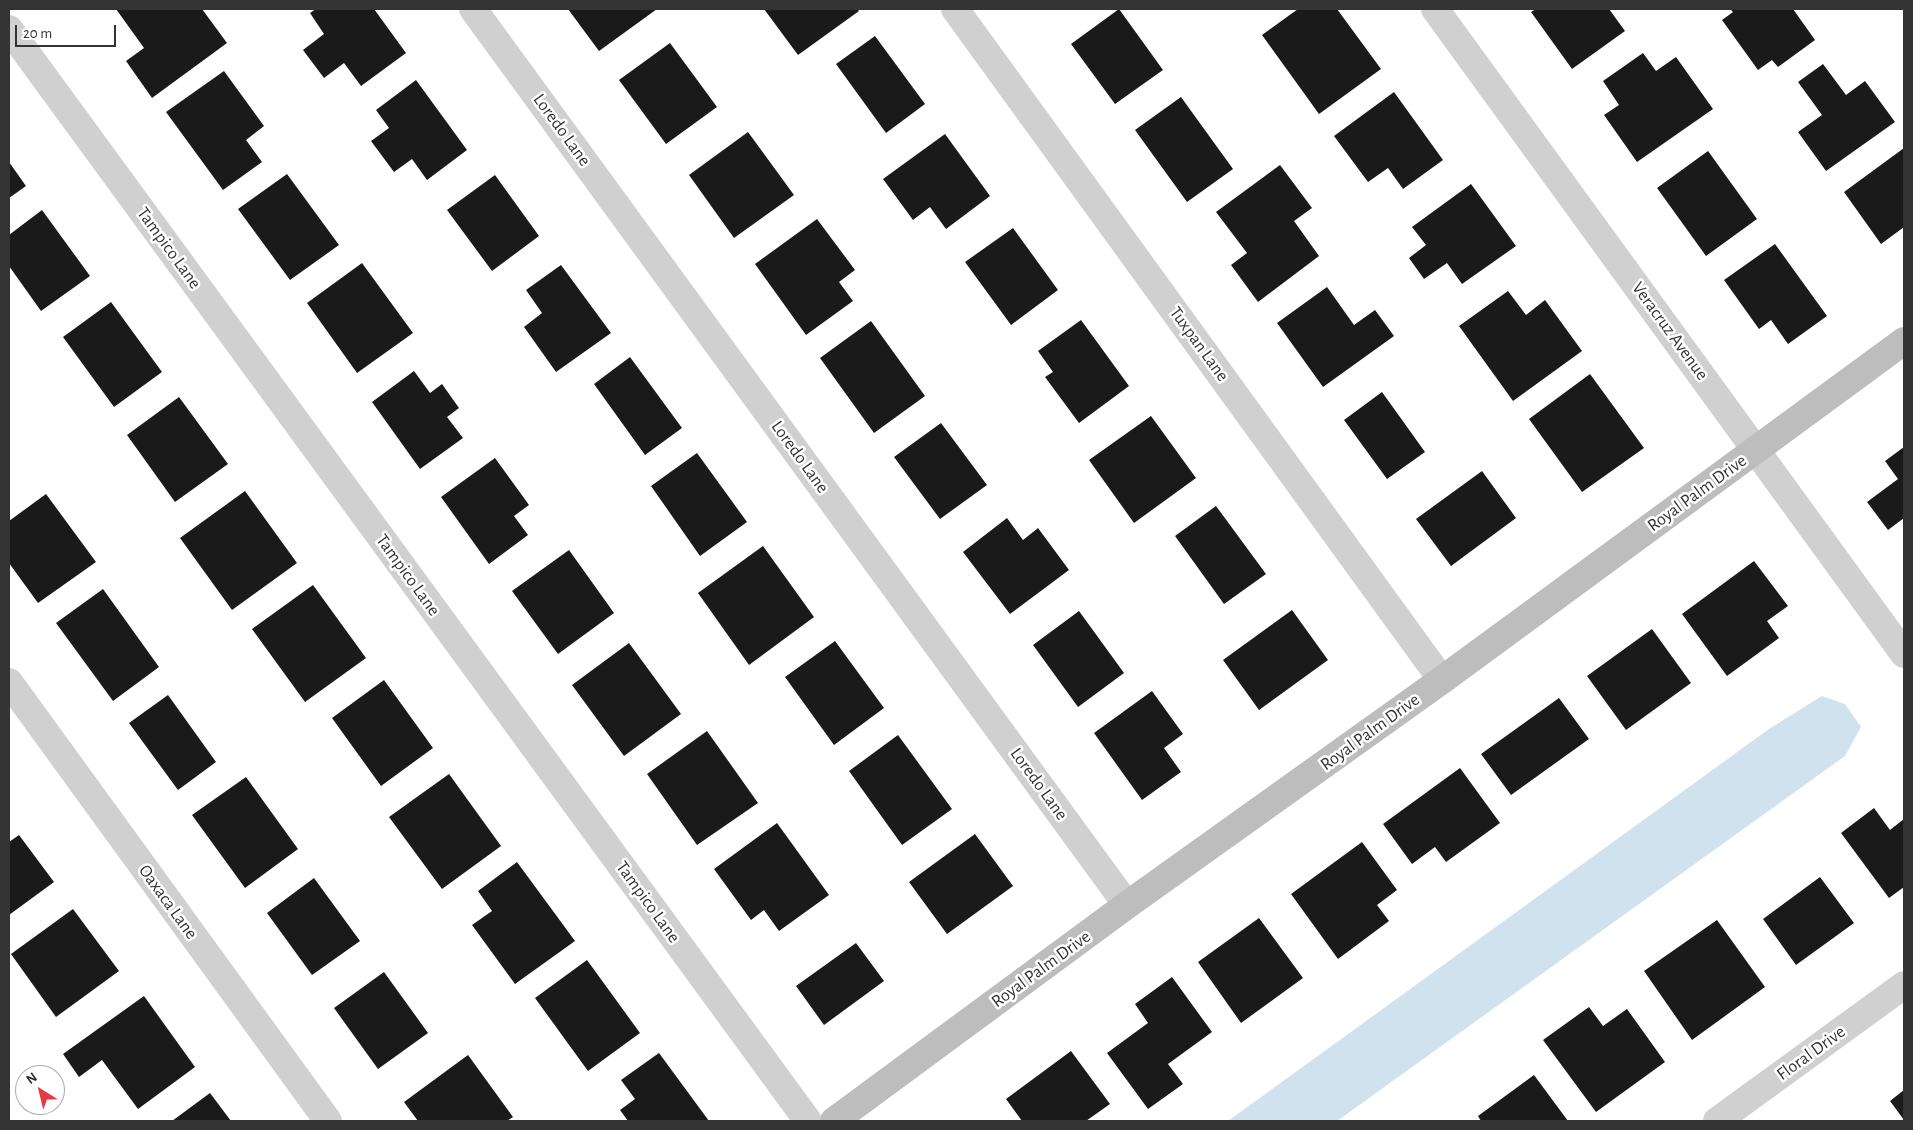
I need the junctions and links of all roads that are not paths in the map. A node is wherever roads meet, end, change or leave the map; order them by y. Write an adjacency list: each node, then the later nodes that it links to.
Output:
1 (474, 9): 10 (street, Loredo Lane)
2 (955, 9): 8 (street, Tuxpan Lane)
3 (1436, 9): 6 (street, Veracruz Avenue)
4 (9, 29): 13 (street, Tampico Lane)
5 (1904, 341): 6 (street, Royal Palm Drive)
6 (1756, 450): 7 (street, Veracruz Avenue); 8 (street, Royal Palm Drive)
7 (1904, 654)
8 (1442, 680): 10 (street, Royal Palm Drive)
9 (9, 682): 12 (street, Oaxaca Lane)
10 (1127, 905): 14 (street, Royal Palm Drive)
11 (1904, 985): 15 (street, Floral Drive)
12 (328, 1121)
13 (808, 1121)
14 (834, 1121)
15 (1717, 1121)

